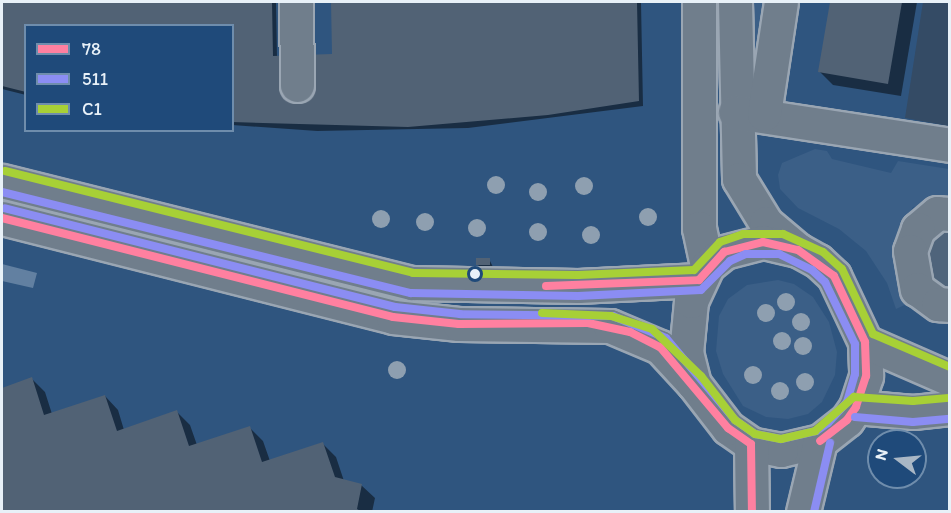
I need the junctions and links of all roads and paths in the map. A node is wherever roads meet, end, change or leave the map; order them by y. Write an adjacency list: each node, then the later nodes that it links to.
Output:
1 (296, 2): 5 (main road)
2 (699, 2): 11 (main road)
3 (735, 2): 6 (main road)
4 (781, 2): 6 (main road)
5 (297, 85)
6 (750, 113): 7 (main road); 10 (main road)
7 (950, 146)
8 (2, 181): 11 (main road)
9 (2, 218): 14 (main road)
10 (798, 250): 11 (main road); 12 (main road)
11 (703, 273): 14 (main road)
12 (865, 342): 13 (main road); 15 (main road)
13 (950, 379)
14 (694, 384): 18 (main road)
15 (856, 407): 16 (main road); 17 (main road)
16 (950, 408)
17 (820, 441): 18 (main road); 20 (main road)
18 (751, 444): 19 (main road)
19 (752, 512)
20 (802, 512)

